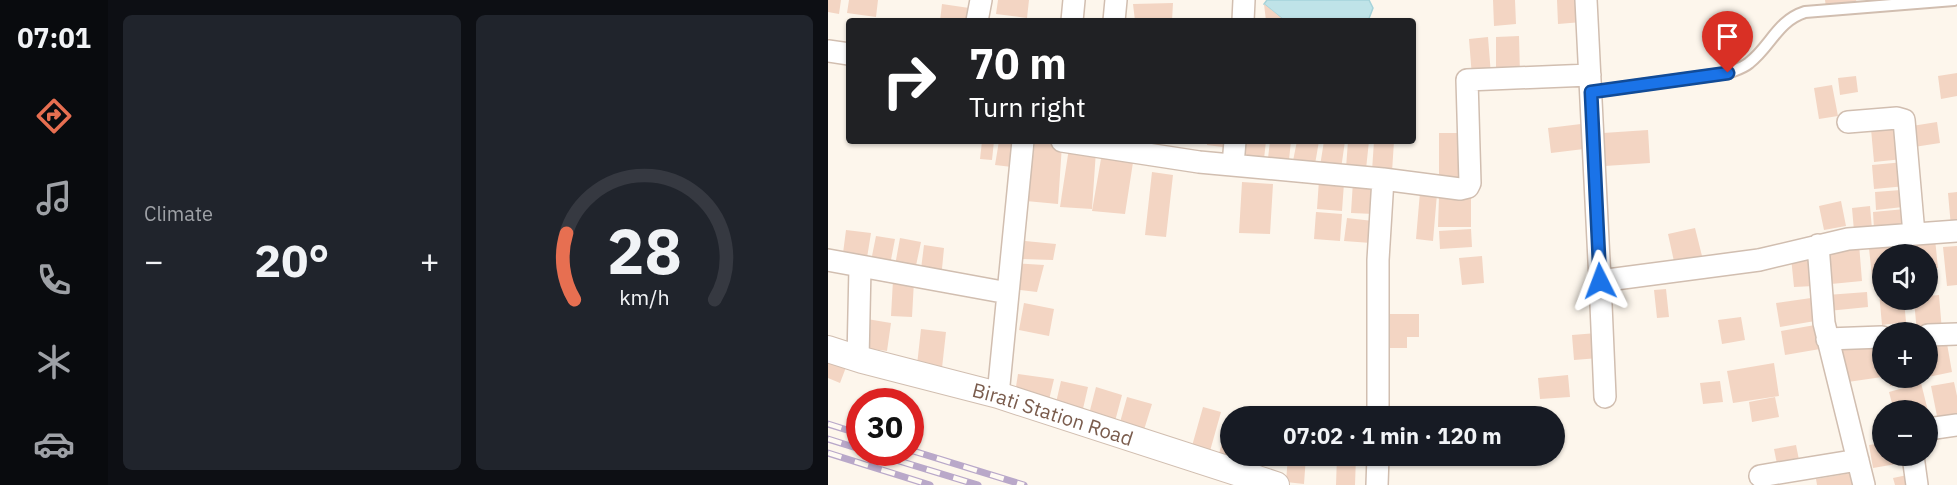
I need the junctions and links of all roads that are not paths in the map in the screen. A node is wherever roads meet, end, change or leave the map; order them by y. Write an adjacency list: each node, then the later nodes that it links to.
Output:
1 (981, 0): 7 (street)
2 (1074, 0): 8 (street)
3 (1116, 0): 9 (street)
4 (1245, 0): 10 (street)
5 (1586, 0): 13 (street)
6 (1954, 0): 13 (lane)
7 (978, 18)
8 (1072, 18)
9 (1114, 18)
10 (1243, 18)
11 (828, 51): 12 (street)
12 (846, 54)
13 (1591, 83): 19 (street); 25 (street)
14 (1848, 122): 21 (street)
15 (1023, 144): 26 (street)
16 (1104, 144): 18 (street)
17 (1235, 144): 18 (street)
18 (1233, 165): 19 (street)
19 (1383, 179): 35 (street)
20 (1957, 231): 21 (street)
21 (1914, 234): 22 (street)
22 (1818, 245): 25 (street); 30 (street)
23 (828, 260): 24 (street)
24 (860, 267): 26 (street); 32 (street)
25 (1600, 281): 34 (street)
26 (1008, 293): 33 (street)
27 (1957, 334): 28 (street)
28 (1938, 335)
29 (1872, 337): 30 (street)
30 (1827, 339): 38 (street)
31 (828, 349): 32 (street, Birati Station Road)
32 (858, 359): 33 (street, Birati Station Road)
33 (998, 395): 42 (street, Birati Station Road)
34 (1605, 397)
35 (1378, 406)
36 (1957, 425): 37 (street)
37 (1938, 428)
38 (1858, 460): 41 (street); 44 (street)
39 (1378, 466): 43 (street)
40 (1914, 466): 45 (street)
41 (1760, 476)
42 (1276, 485)
43 (1377, 485)
44 (1864, 485)
45 (1917, 485)

